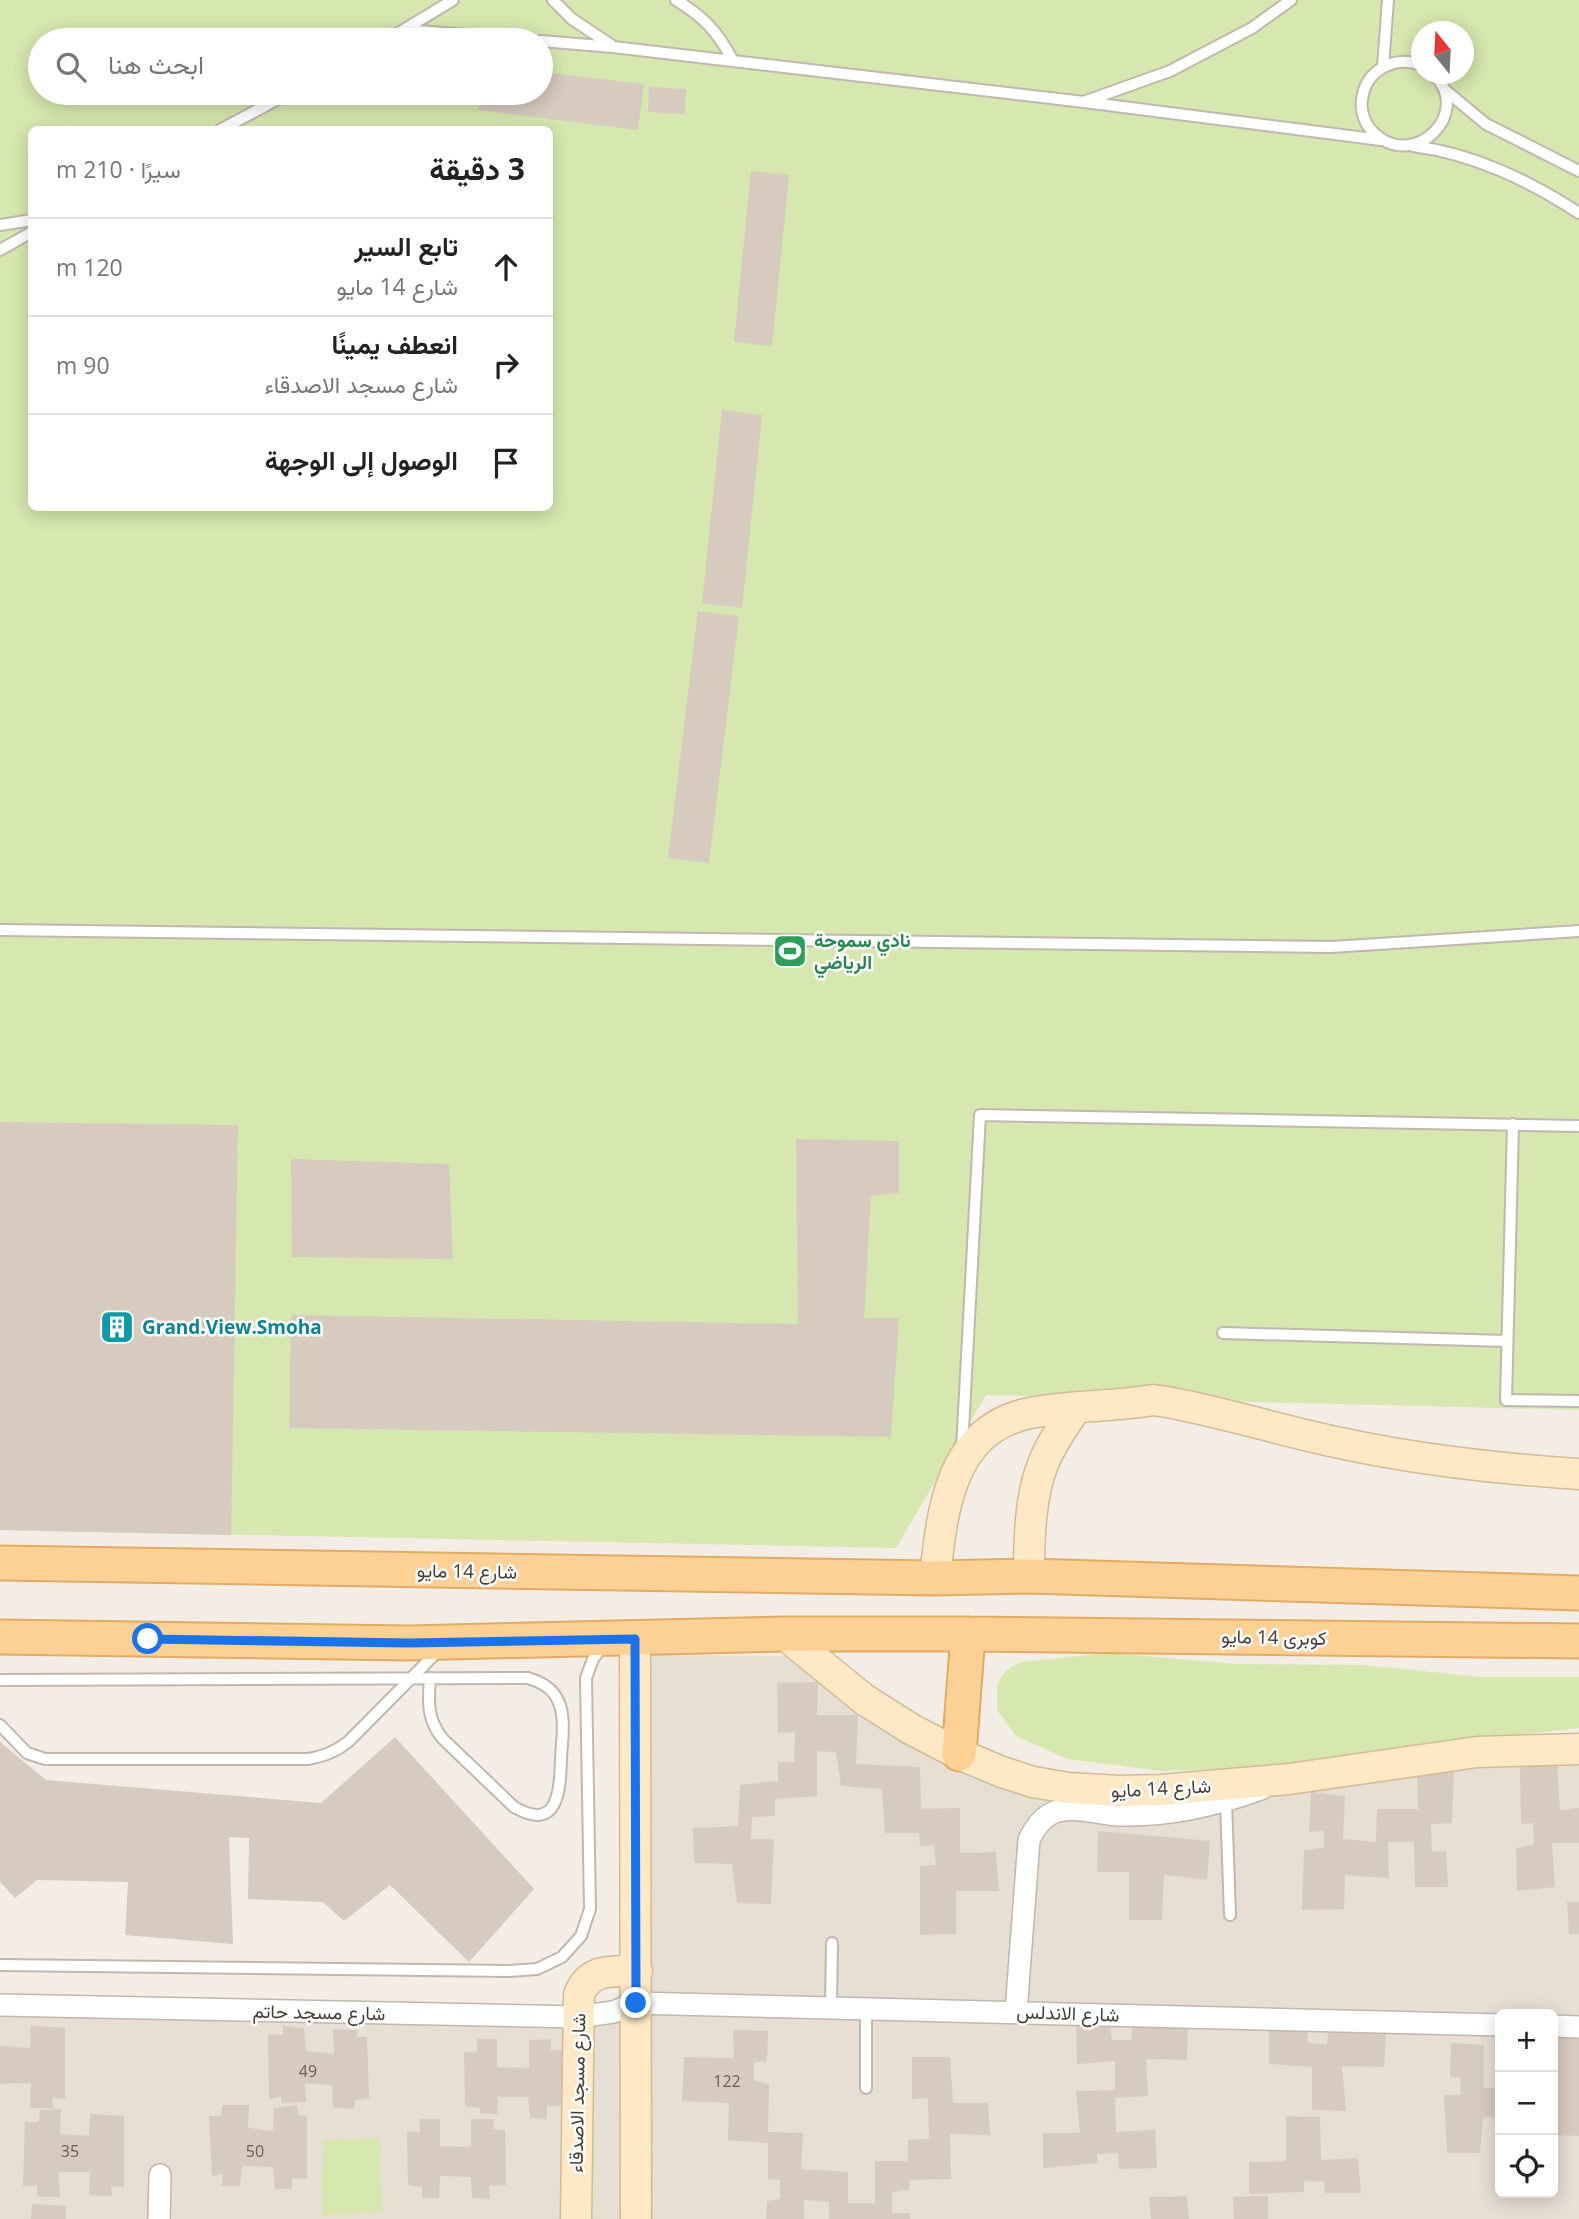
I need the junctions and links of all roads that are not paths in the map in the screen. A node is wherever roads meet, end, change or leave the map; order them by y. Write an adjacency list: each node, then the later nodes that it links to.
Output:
1 (453, 0): 6 (lane)
2 (553, 0): 8 (lane)
3 (676, 0): 9 (lane)
4 (1291, 0): 14 (lane)
5 (1388, 0): 11 (lane)
6 (409, 28)
7 (553, 42): 8 (lane)
8 (613, 47): 9 (lane)
9 (733, 61): 14 (lane)
10 (1411, 62): 11 (lane)
11 (1383, 66): 17 (lane)
12 (1440, 84): 13 (lane)
13 (1445, 90): 18 (lane); 19 (lane)
14 (1084, 102): 17 (lane)
15 (267, 105): 16 (lane)
16 (227, 126)
17 (1381, 140): 18 (lane)
18 (1410, 146): 20 (lane)
19 (1579, 171)
20 (1579, 213)
21 (28, 221): 22 (lane)
22 (0, 225)
23 (28, 234): 24 (lane)
24 (0, 250)
25 (0, 930): 26 (lane)
26 (1579, 931)
27 (1513, 1124): 28 (lane); 30 (lane); 33 (lane)
28 (1579, 1126)
29 (1223, 1333): 30 (lane)
30 (1507, 1341): 31 (lane)
31 (1579, 1401)
32 (1076, 1408): 33 (main road); 34 (main road); 36 (main road)
33 (961, 1459): 37 (main road)
34 (1579, 1474)
35 (0, 1563): 37 (main road, شارع 14 مايو)
36 (1029, 1576): 37 (main road, شارع 14 مايو); 38 (main road)
37 (935, 1578)
38 (1579, 1593)
39 (784, 1634): 40 (main road); 42 (main road); 50 (main road, شارع 14 مايو)
40 (968, 1634): 43 (main road, كوبرى 14 مايو); 50 (main road)
41 (0, 1637): 44 (main road)
42 (620, 1639): 44 (main road); 55 (lane); 56 (main road)
43 (1579, 1641)
44 (446, 1643): 45 (lane)
45 (411, 1678): 46 (lane); 47 (lane); 48 (lane)
46 (430, 1678): 46 (lane)
47 (0, 1680)
48 (0, 1725)
49 (1579, 1749): 51 (main road, شارع 14 مايو)
50 (959, 1754): 51 (main road, شارع 14 مايو)
51 (1289, 1779): 52 (street)
52 (1226, 1802): 53 (lane); 61 (street)
53 (1230, 1915)
54 (832, 1943): 59 (lane)
55 (0, 1965)
56 (637, 1971): 57 (main road); 62 (main road, شارع مسجد الاصدقاء)
57 (636, 2003): 59 (street, شارع الاندلس); 62 (street, شارع مسجد حاتم); 70 (main road)
58 (0, 2005): 62 (street, شارع مسجد حاتم)
59 (831, 2007): 60 (street, شارع الاندلس)
60 (866, 2008): 61 (street, شارع الاندلس); 66 (lane)
61 (1016, 2012): 63 (street, شارع الاندلس)
62 (578, 2017): 69 (main road, شارع مسجد الاصدقاء)
63 (1495, 2025)
64 (1558, 2026): 65 (street)
65 (1579, 2027)
66 (866, 2088)
67 (160, 2175): 68 (street)
68 (159, 2219)
69 (576, 2219)
70 (636, 2219)

